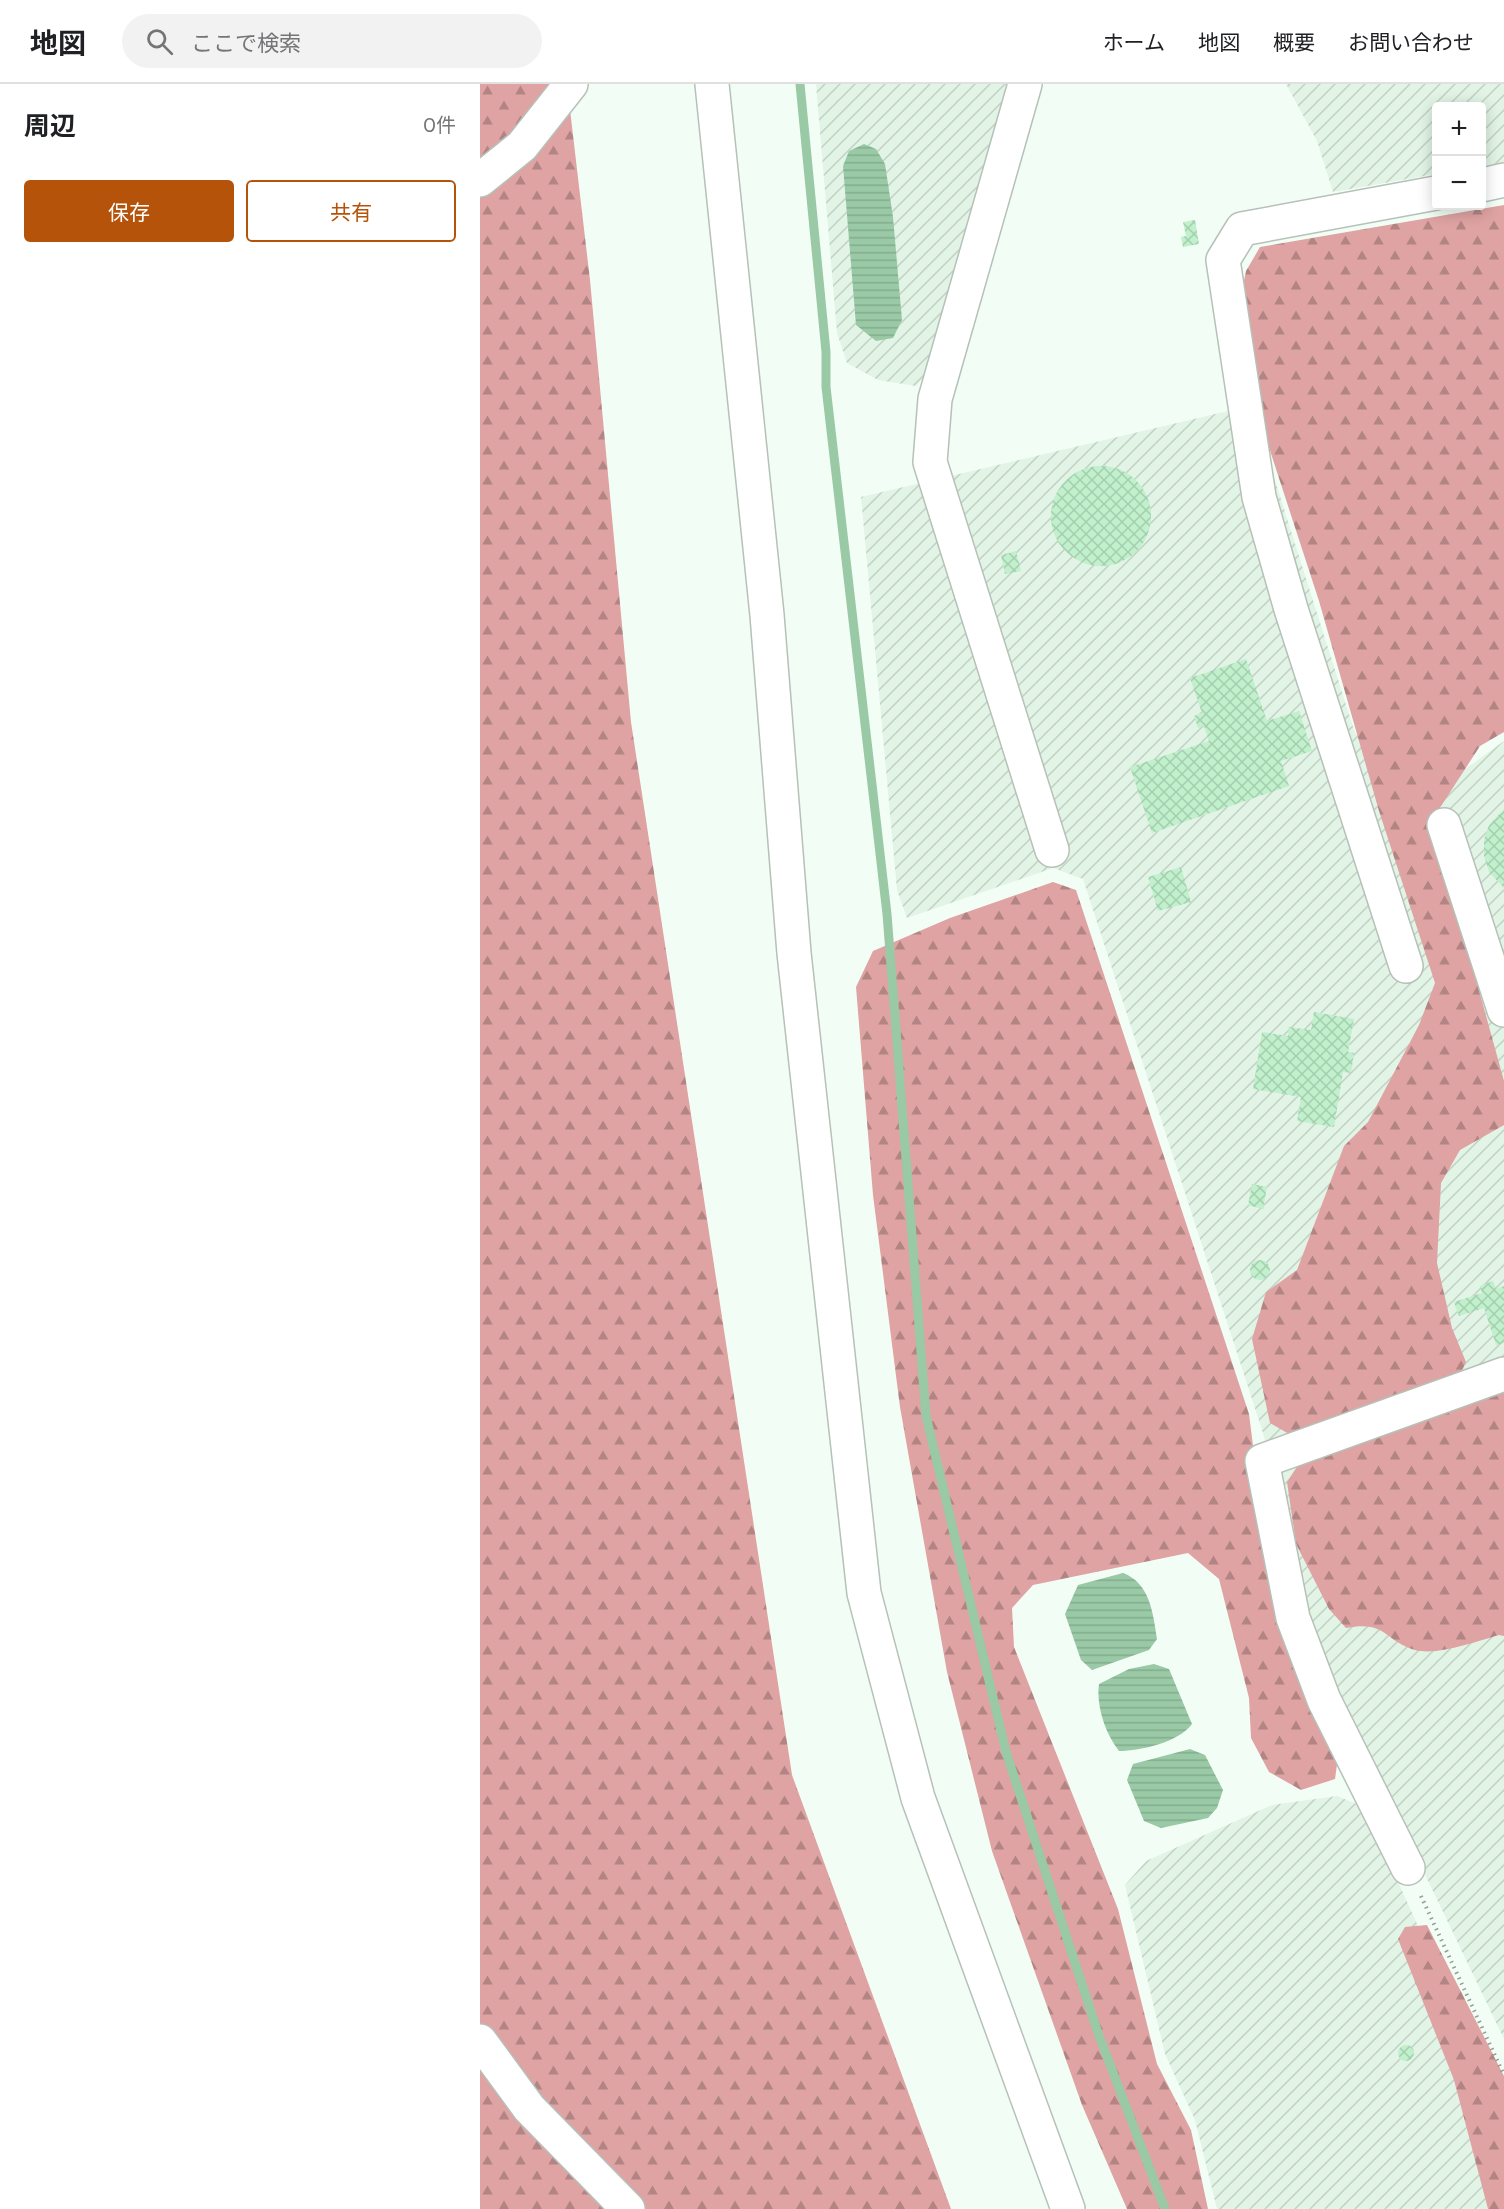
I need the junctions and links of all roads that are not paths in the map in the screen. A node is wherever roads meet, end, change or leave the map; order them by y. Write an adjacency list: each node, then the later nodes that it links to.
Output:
1 (571, 84): 4 (street)
2 (712, 84): 16 (street)
3 (1025, 84): 9 (street)
4 (480, 180)
5 (1504, 180): 6 (street)
6 (1486, 183)
7 (1432, 194): 10 (street)
8 (1444, 825): 11 (street)
9 (1052, 850)
10 (1406, 966)
11 (1504, 1010)
12 (1504, 1374): 13 (street)
13 (1408, 1868)
14 (480, 2041): 15 (street)
15 (628, 2209)
16 (1068, 2209)

